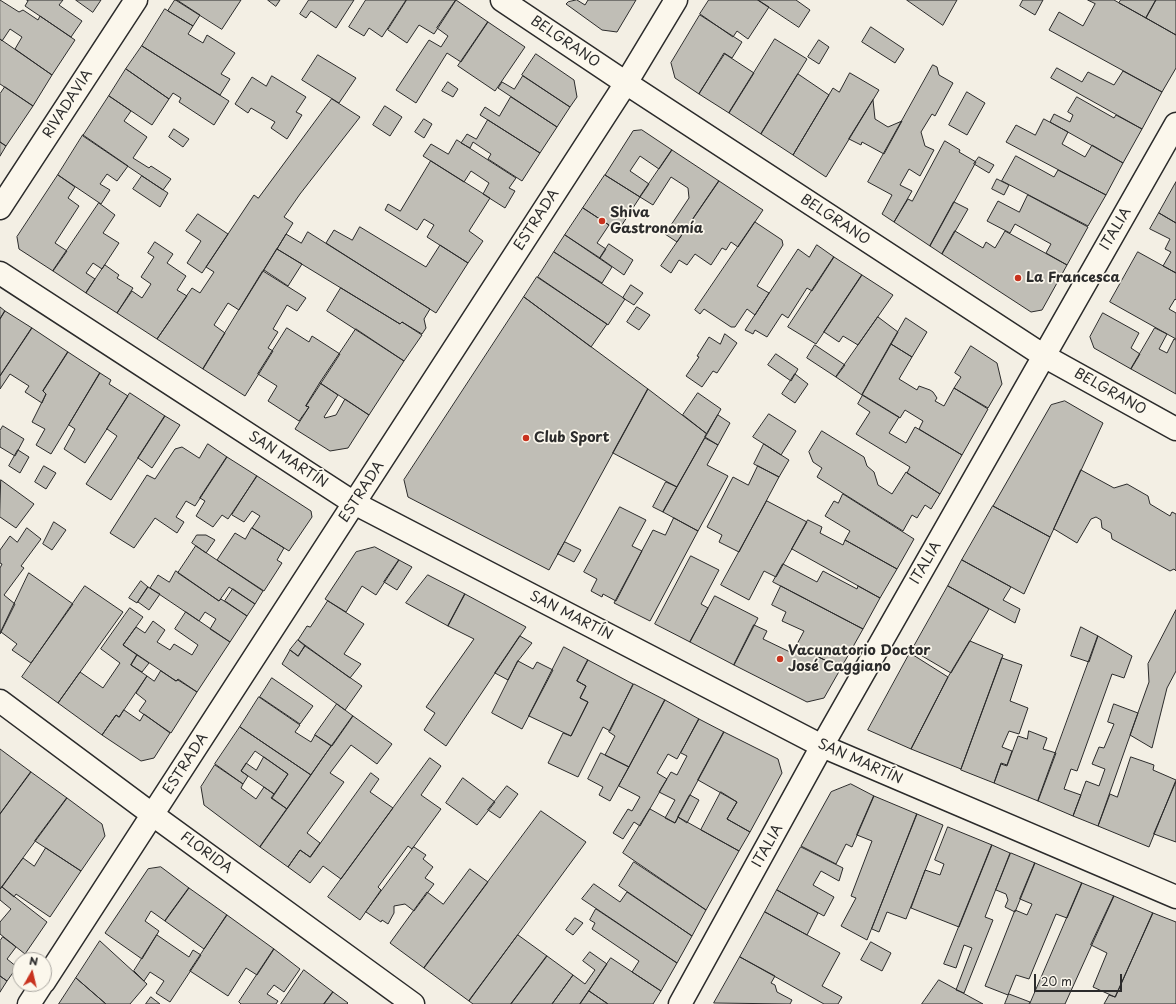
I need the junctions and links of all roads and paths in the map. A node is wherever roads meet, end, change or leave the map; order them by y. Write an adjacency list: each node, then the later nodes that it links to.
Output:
1 (136, 0): 6 (street, RIVADAVIA)
2 (502, 0): 4 (street, BELGRANO)
3 (676, 0): 4 (street, ESTRADA)
4 (626, 83): 8 (street, BELGRANO); 10 (street, ESTRADA)
5 (1176, 124): 8 (street, ITALIA)
6 (0, 208)
7 (0, 273): 10 (street, SAN MARTÍN)
8 (1044, 356): 9 (street, BELGRANO); 12 (street, ITALIA)
9 (1176, 429)
10 (354, 503): 12 (street, SAN MARTÍN); 13 (street, ESTRADA)
11 (0, 701): 13 (street, FLORIDA)
12 (822, 746): 14 (street, SAN MARTÍN); 19 (street, ITALIA)
13 (153, 815): 15 (street, ESTRADA); 18 (street, FLORIDA)
14 (1176, 897)
15 (52, 969)
16 (37, 992): 17 (street, ESTRADA)
17 (29, 1004)
18 (413, 1004)
19 (680, 1004)

